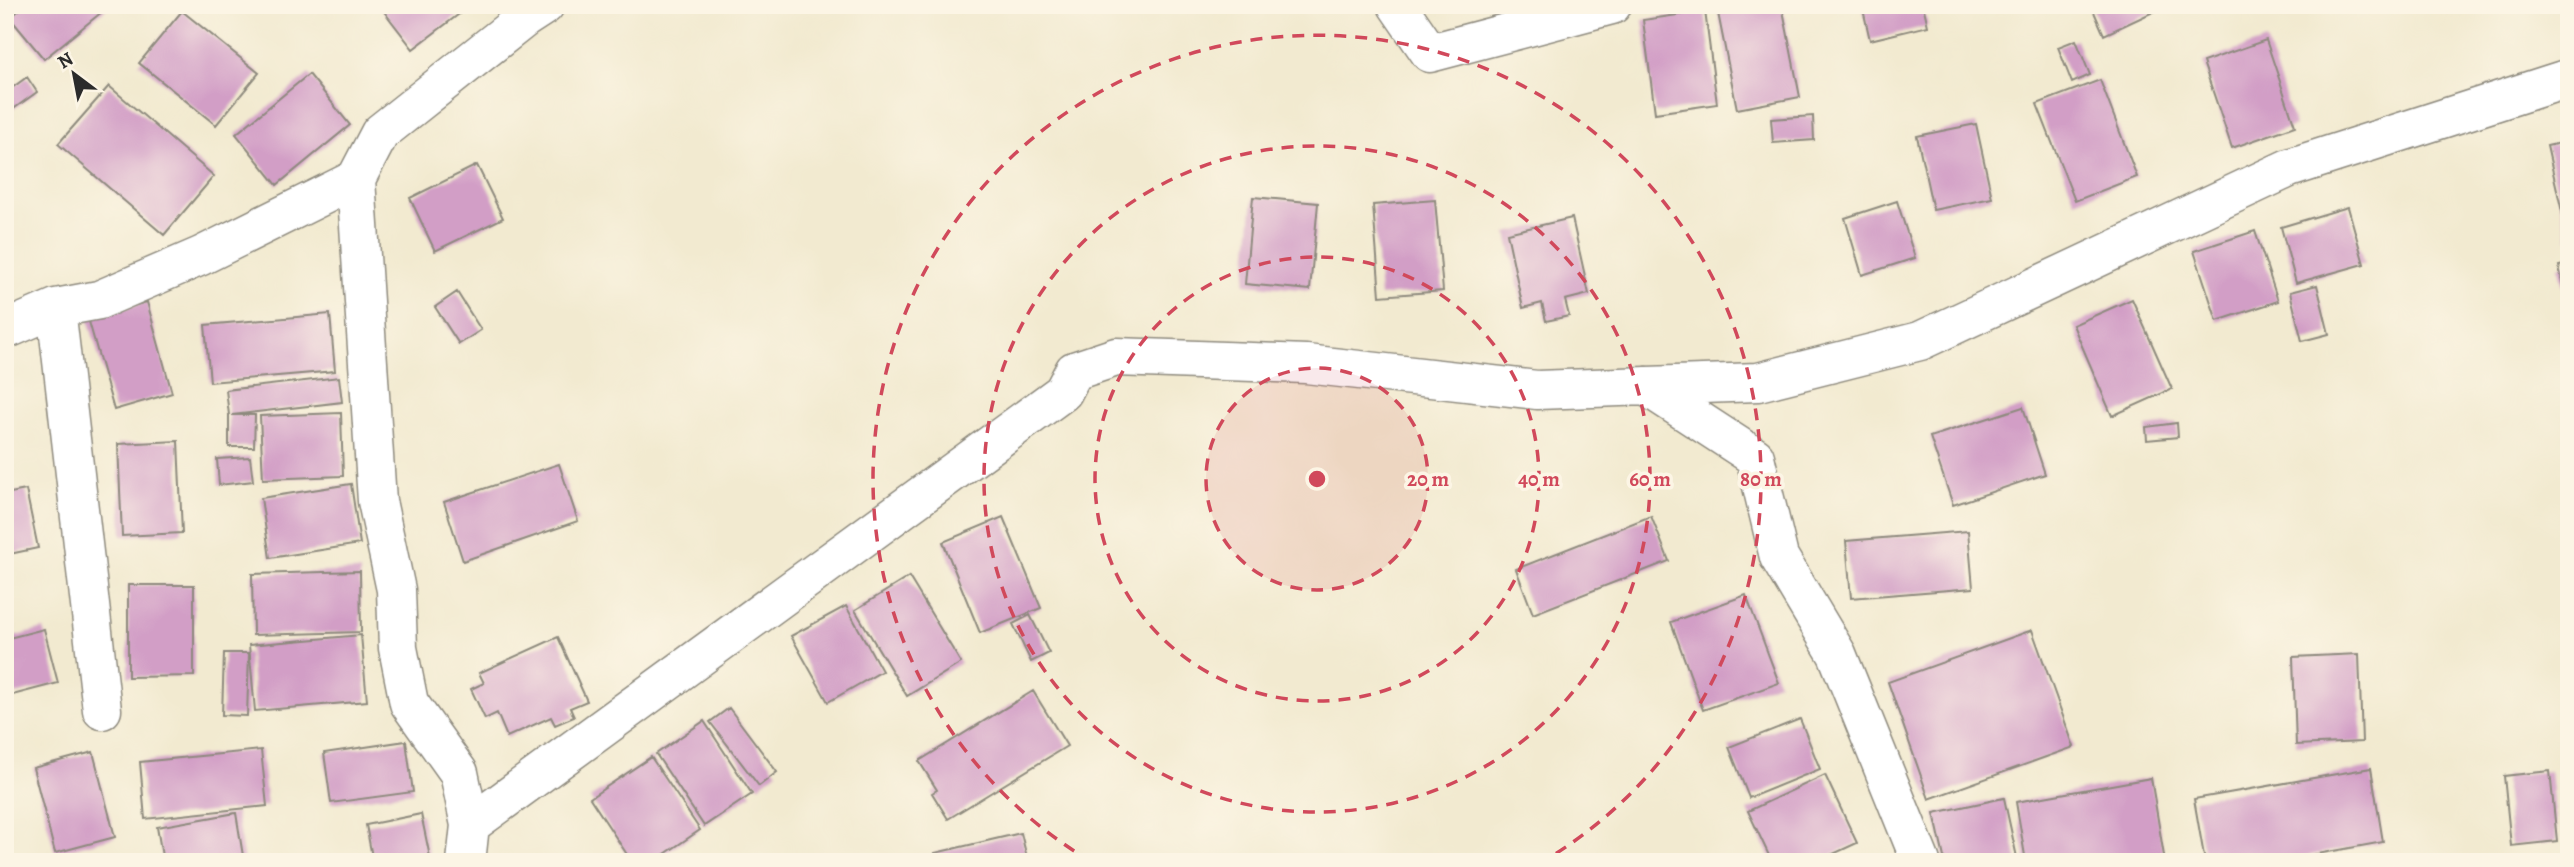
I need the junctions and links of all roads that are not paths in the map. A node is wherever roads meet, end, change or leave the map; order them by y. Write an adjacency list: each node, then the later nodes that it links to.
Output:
1 (545, 5): 5 (street)
2 (1397, 5): 3 (street)
3 (1612, 5)
4 (2569, 78): 8 (street)
5 (356, 179): 6 (street); 10 (street)
6 (56, 308): 7 (street); 9 (street)
7 (5, 330)
8 (1646, 386): 10 (street); 11 (street)
9 (102, 710)
10 (468, 844)
11 (1921, 862)

